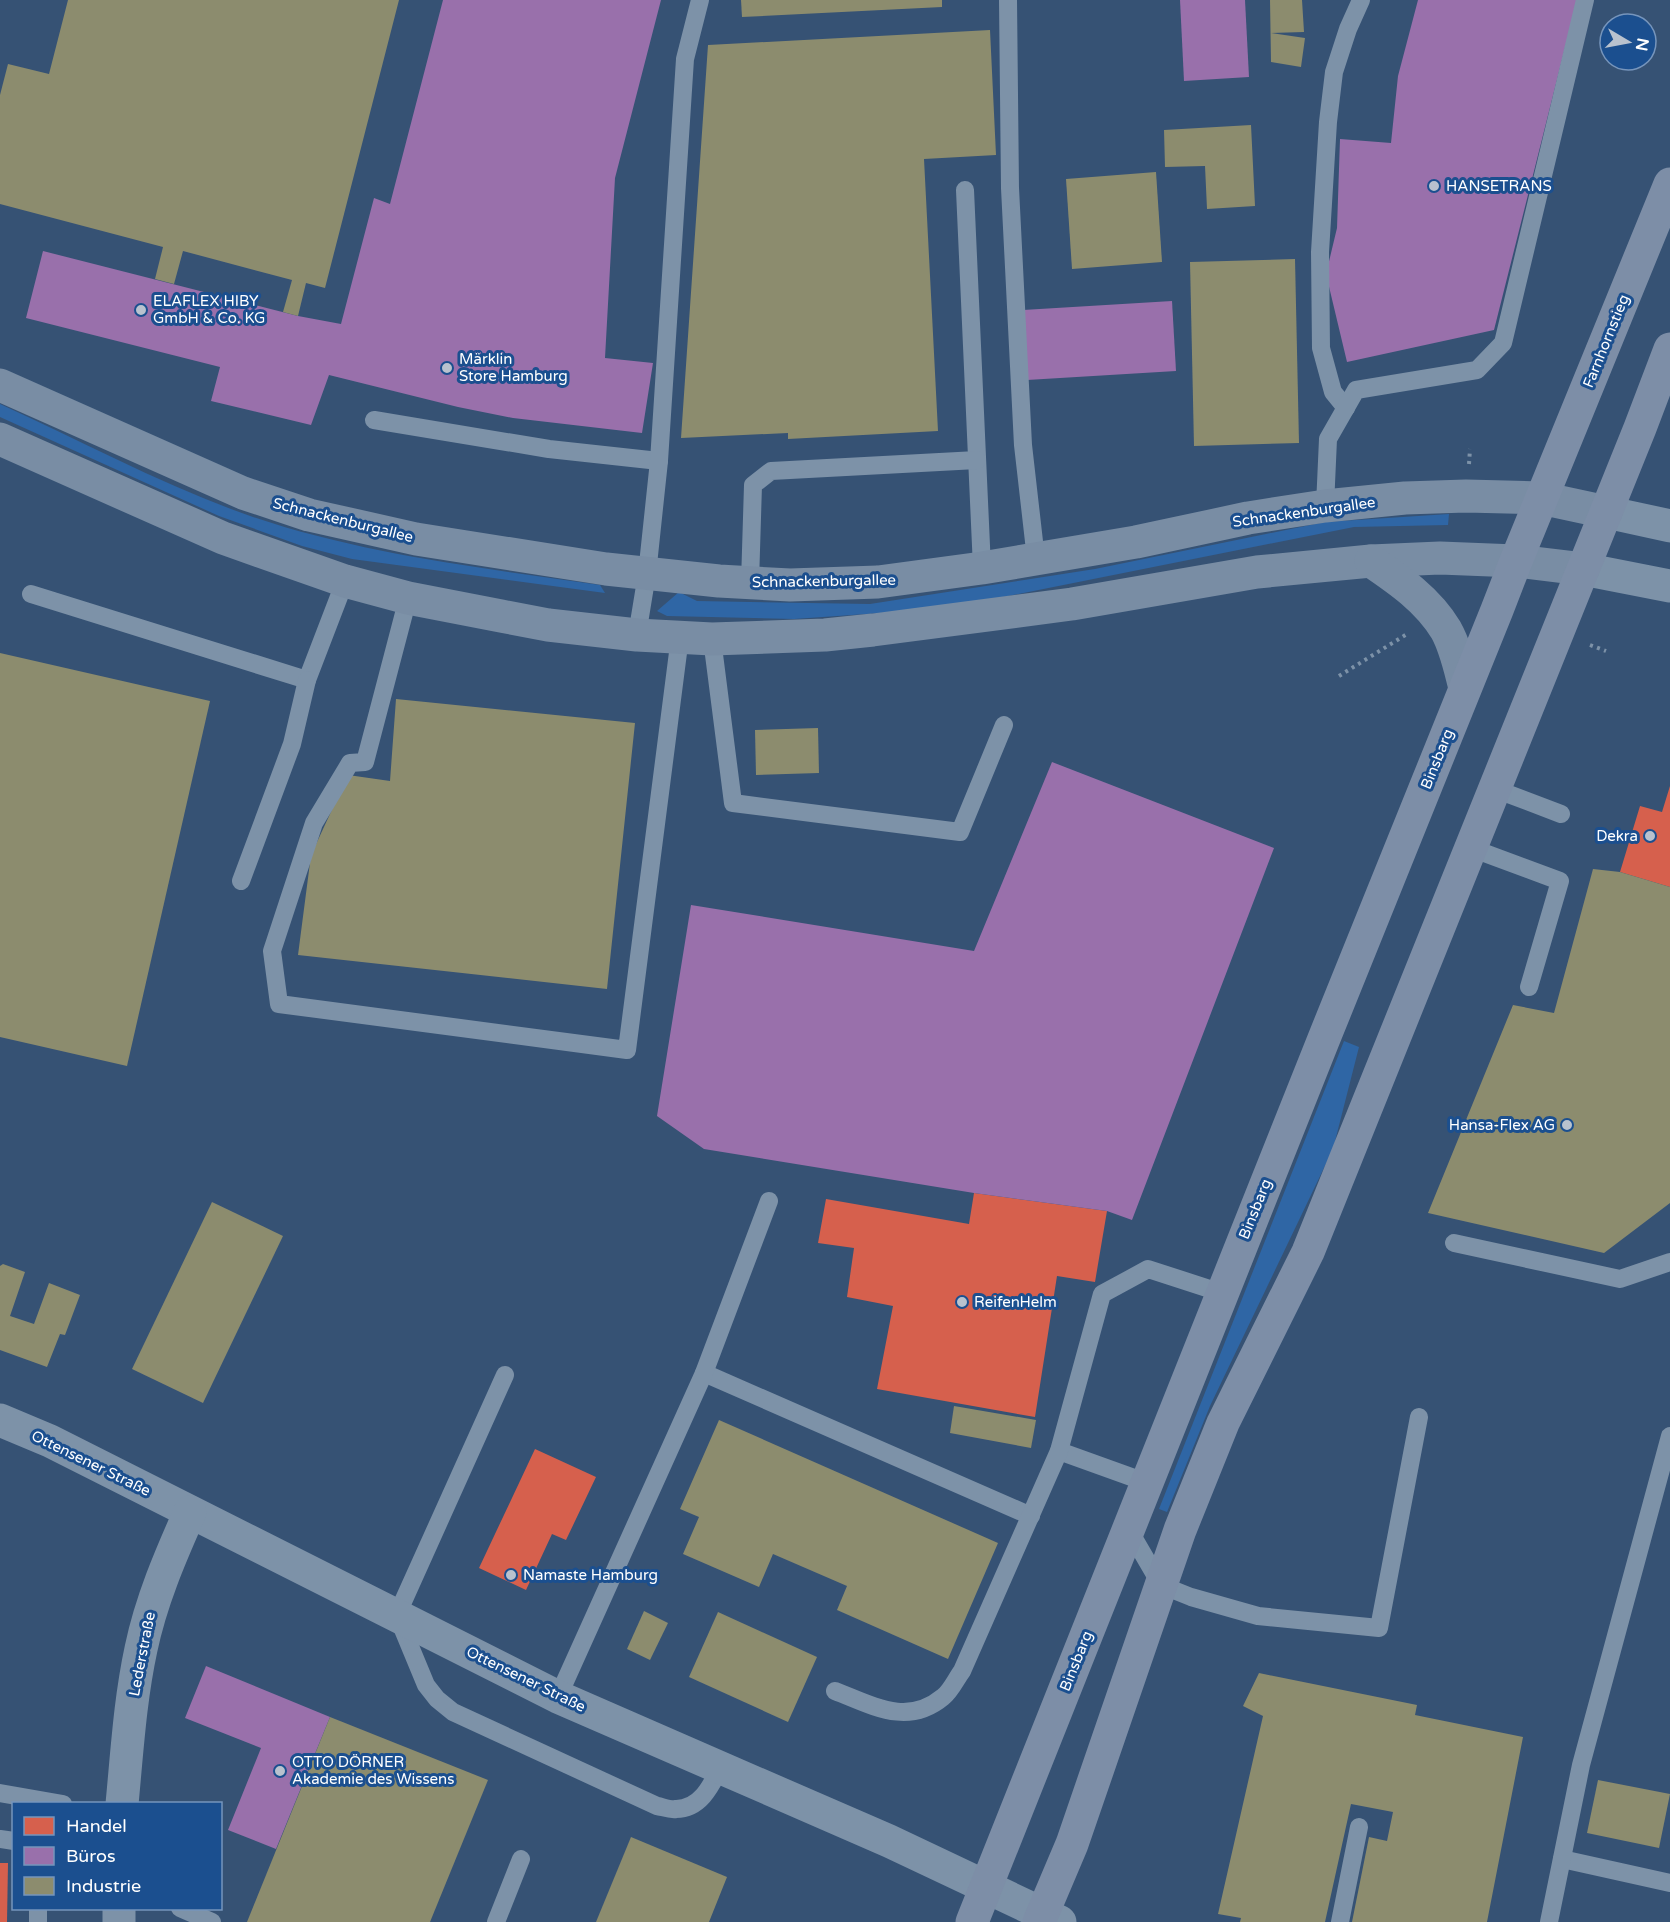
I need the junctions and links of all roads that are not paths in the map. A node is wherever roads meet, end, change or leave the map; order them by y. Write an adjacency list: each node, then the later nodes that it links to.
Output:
1 (700, 0): 13 (lane)
2 (1008, 0): 18 (lane)
3 (1362, 0): 9 (lane)
4 (1585, 0): 9 (lane)
5 (1670, 184): 14 (main road, Farnhornstieg)
6 (965, 190): 12 (lane)
7 (1670, 349): 16 (main road)
8 (0, 385): 23 (main road, Schnackenburgallee)
9 (1346, 408): 15 (lane)
10 (374, 420): 13 (lane)
11 (0, 439): 24 (main road)
12 (977, 460): 21 (lane); 25 (lane)
13 (659, 461): 23 (lane)
14 (1541, 498): 15 (main road, Schnackenburgallee); 16 (main road, Schnackenburgallee); 20 (main road, Binsbarg)
15 (1325, 506): 18 (main road, Schnackenburgallee)
16 (1606, 512): 17 (street, Schnackenburgallee); 22 (main road)
17 (1670, 526)
18 (1036, 560): 21 (main road, Schnackenburgallee)
19 (1371, 561): 20 (main road); 31 (main road); 33 (main road)
20 (1516, 561): 22 (main road); 33 (main road, Binsbarg)
21 (982, 568): 25 (main road, Schnackenburgallee)
22 (1583, 569): 26 (street); 35 (main road)
23 (647, 574): 25 (main road, Schnackenburgallee); 29 (lane)
24 (345, 581): 28 (main road); 32 (lane)
25 (750, 583)
26 (1670, 586)
27 (31, 594): 32 (lane)
28 (408, 598): 29 (main road); 30 (lane)
29 (637, 635): 30 (main road)
30 (680, 637): 31 (main road)
31 (712, 639): 34 (lane)
32 (307, 680): 38 (lane)
33 (1465, 688): 43 (main road, Binsbarg)
34 (1004, 725)
35 (1495, 789): 36 (lane); 37 (main road)
36 (1561, 814)
37 (1471, 848): 39 (lane); 54 (main road)
38 (241, 881)
39 (1529, 987)
40 (769, 1201): 44 (lane)
41 (1454, 1243): 42 (lane)
42 (1670, 1262)
43 (1222, 1293): 49 (lane); 50 (main road, Binsbarg)
44 (704, 1373): 52 (lane); 57 (lane)
45 (505, 1375): 55 (lane)
46 (1419, 1417): 54 (lane)
47 (0, 1420): 51 (street, Ottensener Straße)
48 (1670, 1436): 64 (lane)
49 (1059, 1451): 50 (lane); 52 (lane)
50 (1148, 1484): 53 (main road, Binsbarg)
51 (189, 1512): 55 (street, Ottensener Straße); 61 (street, Lederstraße)
52 (1031, 1516): 56 (lane)
53 (1129, 1530): 54 (lane); 66 (main road, Binsbarg)
54 (1161, 1585): 68 (main road)
55 (397, 1615): 57 (street, Ottensener Straße); 58 (lane)
56 (835, 1690)
57 (558, 1696): 58 (street, Ottensener Straße)
58 (720, 1768): 66 (street, Ottensener Straße)
59 (0, 1793): 60 (lane)
60 (57, 1802)
61 (122, 1802)
62 (1359, 1827): 72 (lane)
63 (522, 1859): 70 (lane)
64 (1562, 1859): 65 (lane); 73 (lane)
65 (1670, 1883)
66 (986, 1887): 68 (street, Ottensener Straße); 71 (main road, Binsbarg)
67 (185, 1910): 69 (lane)
68 (1047, 1919)
69 (213, 1922)
70 (496, 1922)
71 (972, 1922)
72 (1340, 1922)
73 (1549, 1922)

